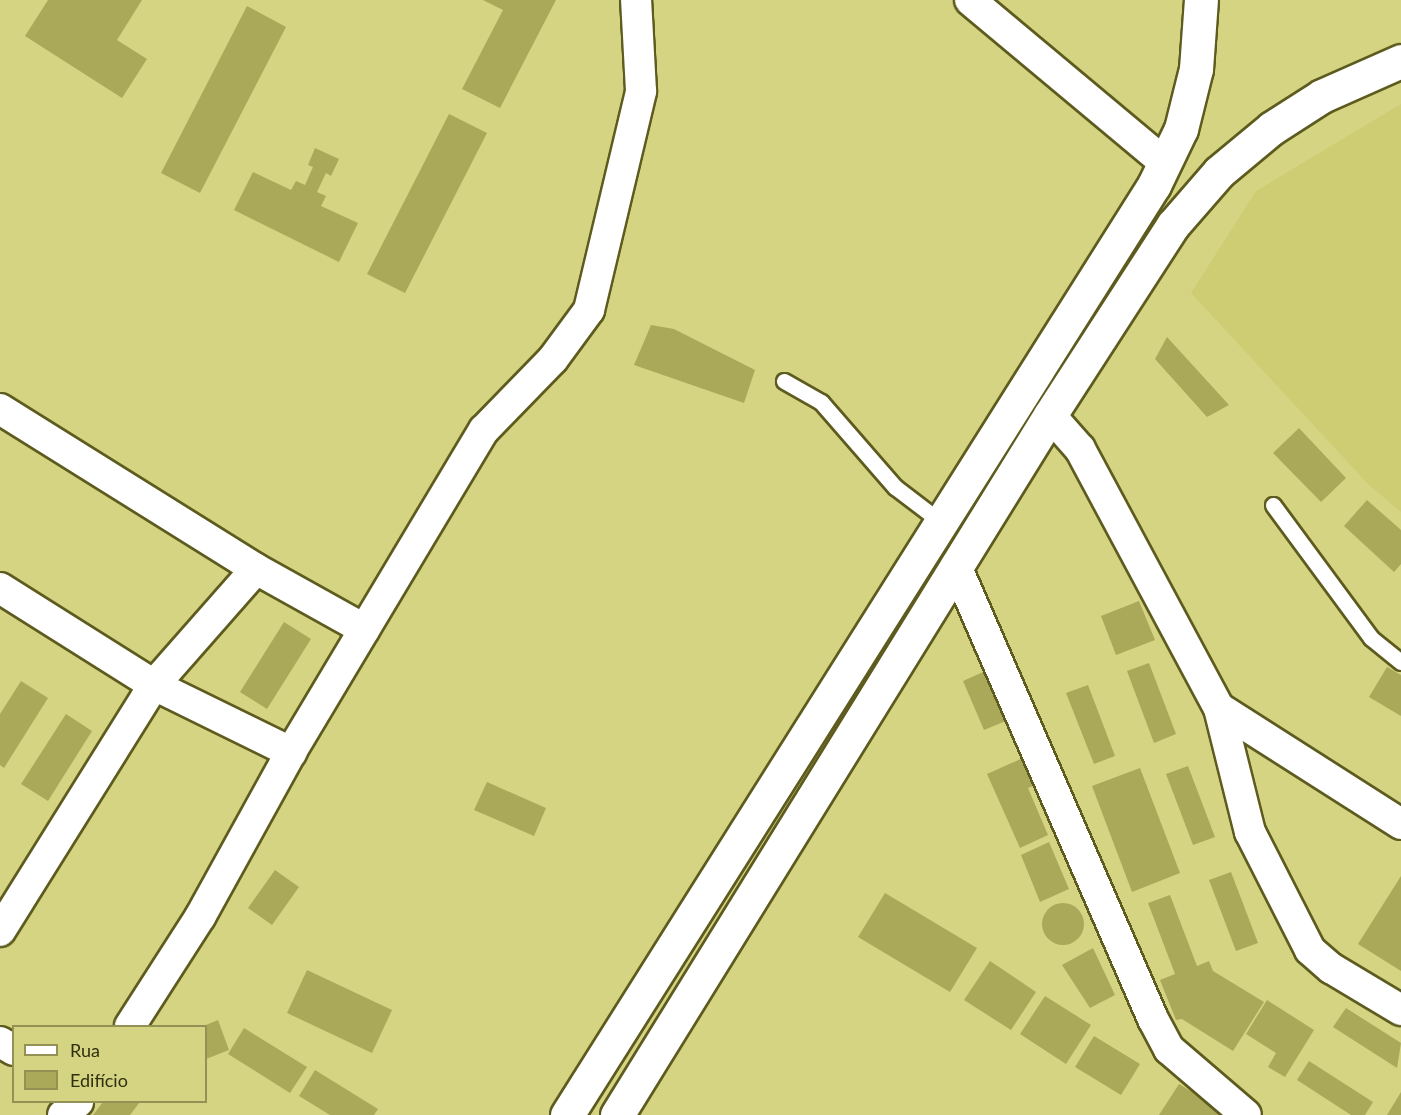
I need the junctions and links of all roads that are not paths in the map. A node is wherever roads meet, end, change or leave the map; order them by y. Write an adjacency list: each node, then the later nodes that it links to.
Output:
1 (636, 0): 14 (street)
2 (970, 0): 5 (street)
3 (1201, 0): 5 (street)
4 (1401, 61): 8 (street)
5 (1165, 163): 10 (street)
6 (784, 381): 10 (lane)
7 (0, 409): 12 (street)
8 (1050, 415): 11 (street); 17 (street)
9 (1273, 505): 15 (lane)
10 (941, 522): 25 (street)
11 (956, 566): 26 (street); 27 (street)
12 (256, 569): 14 (street); 16 (street)
13 (0, 588): 16 (street)
14 (364, 629): 18 (street)
15 (1401, 662)
16 (154, 685): 18 (street); 20 (street)
17 (1219, 708): 19 (street); 21 (street)
18 (291, 752): 22 (street)
19 (1401, 824)
20 (0, 931)
21 (1401, 1010)
22 (131, 1025)
23 (76, 1103): 24 (street)
24 (63, 1115)
25 (567, 1115)
26 (617, 1115)
27 (1245, 1115)

